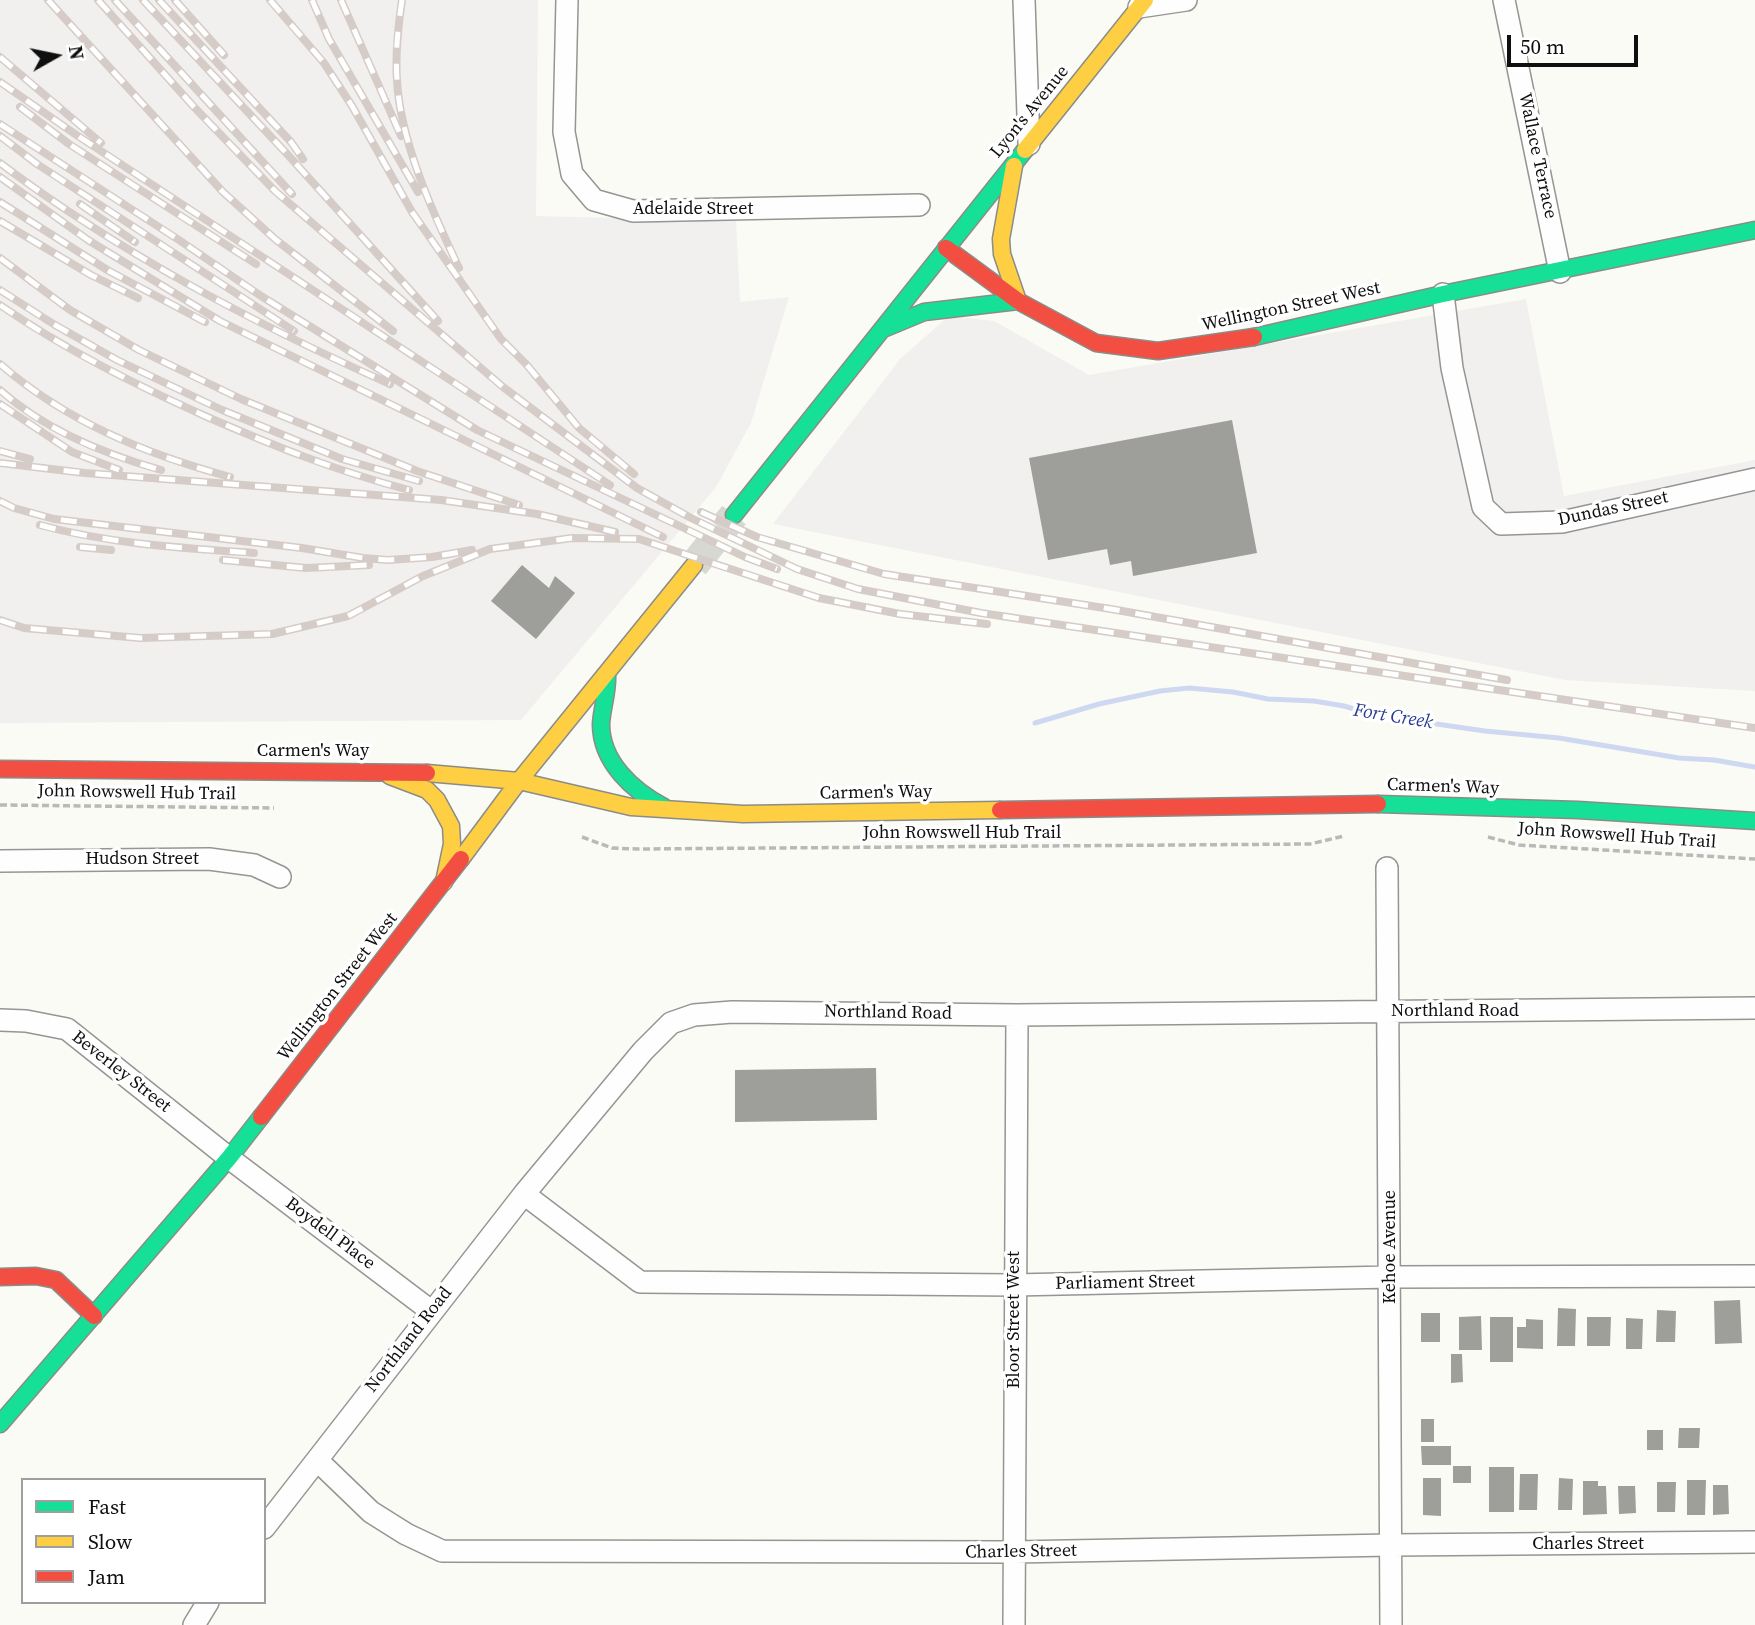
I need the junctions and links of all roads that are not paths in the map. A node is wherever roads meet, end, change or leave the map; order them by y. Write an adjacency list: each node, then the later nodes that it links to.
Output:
1 (567, 0): 8 (street, Adelaide Street)
2 (1024, 0): 6 (street)
3 (1186, 0): 5 (street)
4 (1504, 0): 11 (street, Wallace Terrace)
5 (1142, 4): 6 (main road, Lyon's Avenue)
6 (1029, 144): 7 (main road, Lyon's Avenue)
7 (1015, 161): 10 (main road, Lyon's Avenue); 13 (main road)
8 (919, 205)
9 (1755, 230): 11 (main road, Wellington Street West)
10 (946, 248): 13 (main road, Wellington Street West); 14 (main road)
11 (1560, 272): 12 (main road, Wellington Street West)
12 (1443, 294): 13 (main road, Wellington Street West); 15 (street, Dundas Street)
13 (1018, 301): 14 (main road)
14 (880, 330): 16 (main road)
15 (1755, 479)
16 (734, 515)
17 (694, 565): 18 (main road, Wellington Street West)
18 (607, 675): 21 (main road, Wellington Street West); 22 (main road)
19 (0, 769): 20 (main road, Carmen's Way)
20 (375, 771): 21 (main road, Carmen's Way); 27 (main road)
21 (519, 781): 22 (main road, Carmen's Way); 27 (main road, Wellington Street West)
22 (670, 809): 23 (main road, Carmen's Way)
23 (1755, 821)
24 (0, 861): 26 (street, Hudson Street)
25 (1387, 868): 29 (street, Kehoe Avenue)
26 (280, 877)
27 (444, 882): 32 (main road, Wellington Street West)
28 (1755, 1008): 29 (street, Northland Road)
29 (1389, 1011): 30 (street, Northland Road); 36 (street, Kehoe Avenue)
30 (1017, 1015): 33 (street, Northland Road); 37 (street, Bloor Street West)
31 (0, 1020): 32 (street, Beverley Street)
32 (229, 1158): 38 (street, Boydell Place); 39 (main road, Wellington Street West)
33 (524, 1194): 37 (street, Parliament Street); 38 (street, Northland Road)
34 (1755, 1276): 36 (street, Parliament Street)
35 (0, 1277): 39 (main road)
36 (1390, 1277): 37 (street, Parliament Street); 44 (street, Kehoe Avenue)
37 (1014, 1285): 45 (street, Bloor Street West)
38 (431, 1311): 41 (street, Northland Road)
39 (94, 1316): 40 (main road, Wellington Street West)
40 (0, 1424)
41 (317, 1460): 42 (street, Northland Road); 45 (street, Charles Street)
42 (266, 1525)
43 (1755, 1542): 44 (street, Charles Street)
44 (1391, 1545): 45 (street, Charles Street); 49 (street, Kehoe Avenue)
45 (1014, 1552): 48 (street, Bloor Street West)
46 (207, 1604): 47 (street)
47 (194, 1625)
48 (1014, 1625)
49 (1391, 1625)

